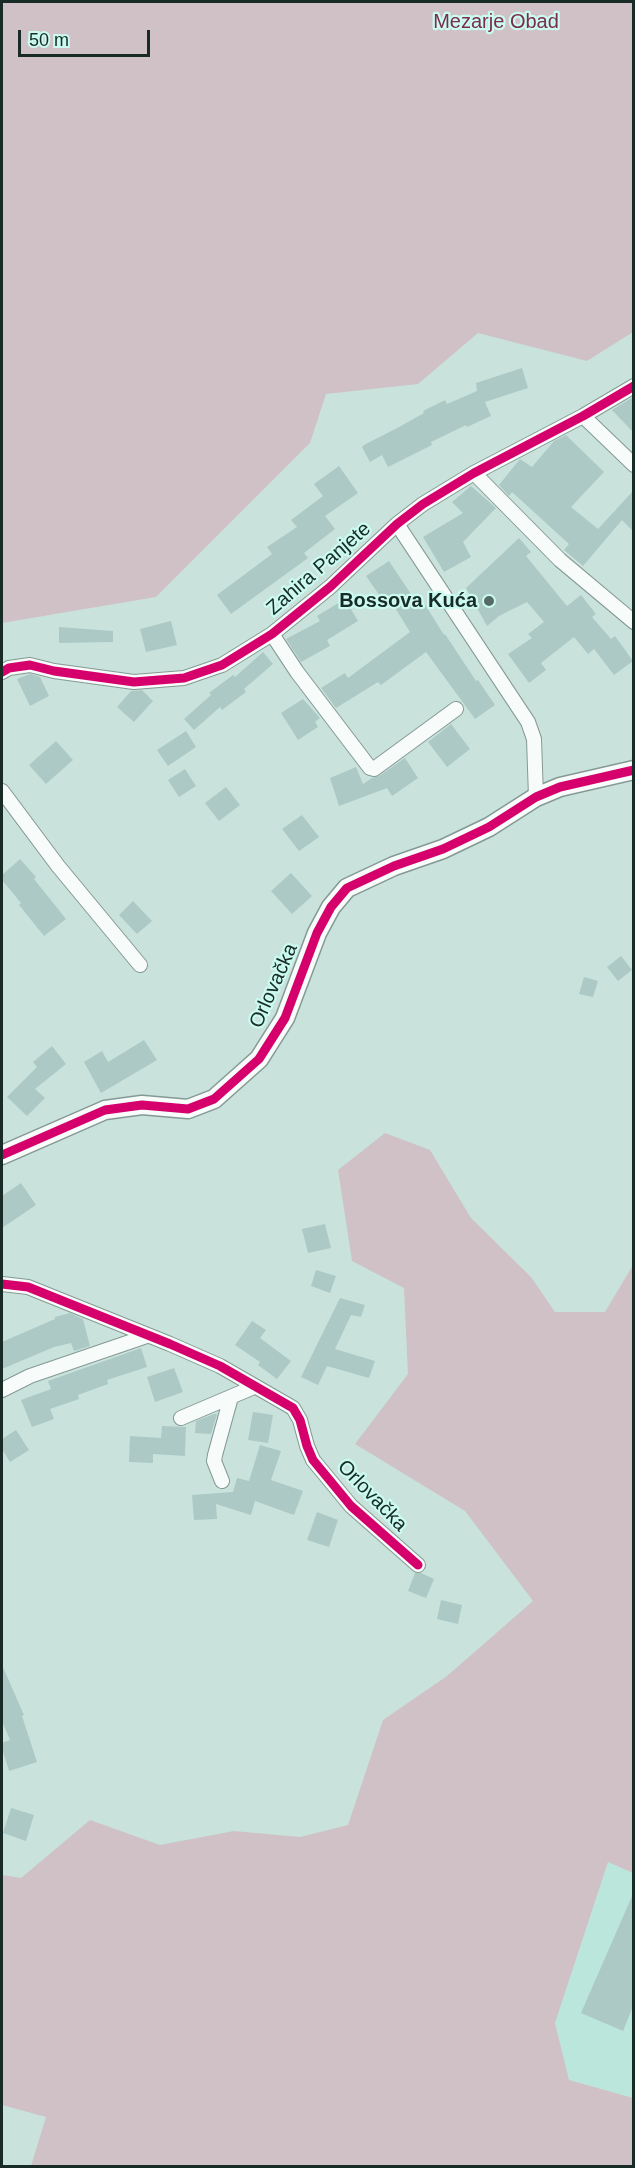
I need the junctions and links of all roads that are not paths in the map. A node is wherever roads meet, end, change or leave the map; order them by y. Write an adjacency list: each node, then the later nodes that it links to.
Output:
1 (633, 386): 2 (street, Zahira Panjete)
2 (584, 416): 3 (street); 4 (street, Zahira Panjete)
3 (633, 465)
4 (474, 473): 5 (street, Zahira Panjete); 6 (street)
5 (397, 524): 7 (street, Zahira Panjete); 12 (street)
6 (633, 622)
7 (272, 634): 8 (street, Zahira Panjete); 9 (street)
8 (2, 672)
9 (456, 709)
10 (633, 770): 12 (street, Orlovačka)
11 (2, 791): 13 (street)
12 (536, 797): 14 (street, Orlovačka)
13 (140, 965)
14 (2, 1155)
15 (2, 1284): 16 (street, Orlovačka)
16 (147, 1336): 17 (street, Orlovačka); 18 (street)
17 (254, 1387): 19 (street); 22 (street, Orlovačka)
18 (2, 1390)
19 (231, 1397): 20 (street); 21 (street)
20 (181, 1418)
21 (222, 1481)
22 (418, 1565)

